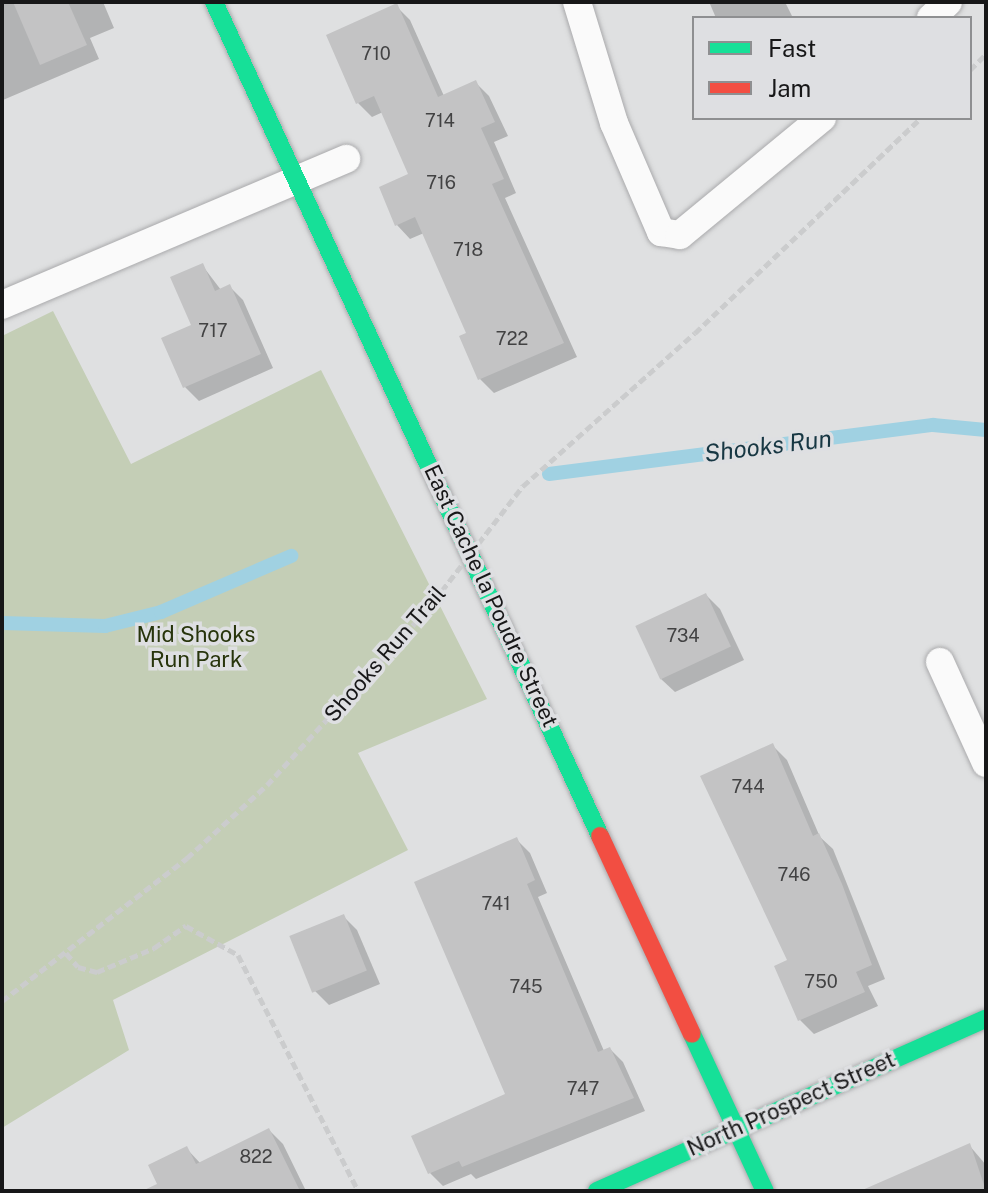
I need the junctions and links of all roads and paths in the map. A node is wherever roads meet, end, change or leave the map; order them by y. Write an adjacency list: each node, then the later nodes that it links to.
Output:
1 (214, 2): 8 (street, East Cache la Poudre Street)
2 (577, 2): 5 (lane)
3 (948, 2): 4 (lane)
4 (933, 16)
5 (820, 120)
6 (919, 120): 12 (path, Shooks Run Trail, bridge)
7 (346, 159): 8 (lane)
8 (297, 179): 9 (lane); 15 (street, East Cache la Poudre Street)
9 (2, 305)
10 (940, 662): 11 (lane)
11 (986, 763)
12 (66, 953): 13 (path, Shooks Run Trail); 16 (path)
13 (2, 1001)
14 (986, 1019): 15 (street, North Prospect Street)
15 (737, 1125): 17 (street, North Prospect Street); 18 (street, East Cache la Poudre Street)
16 (358, 1191)
17 (597, 1191)
18 (765, 1191)

